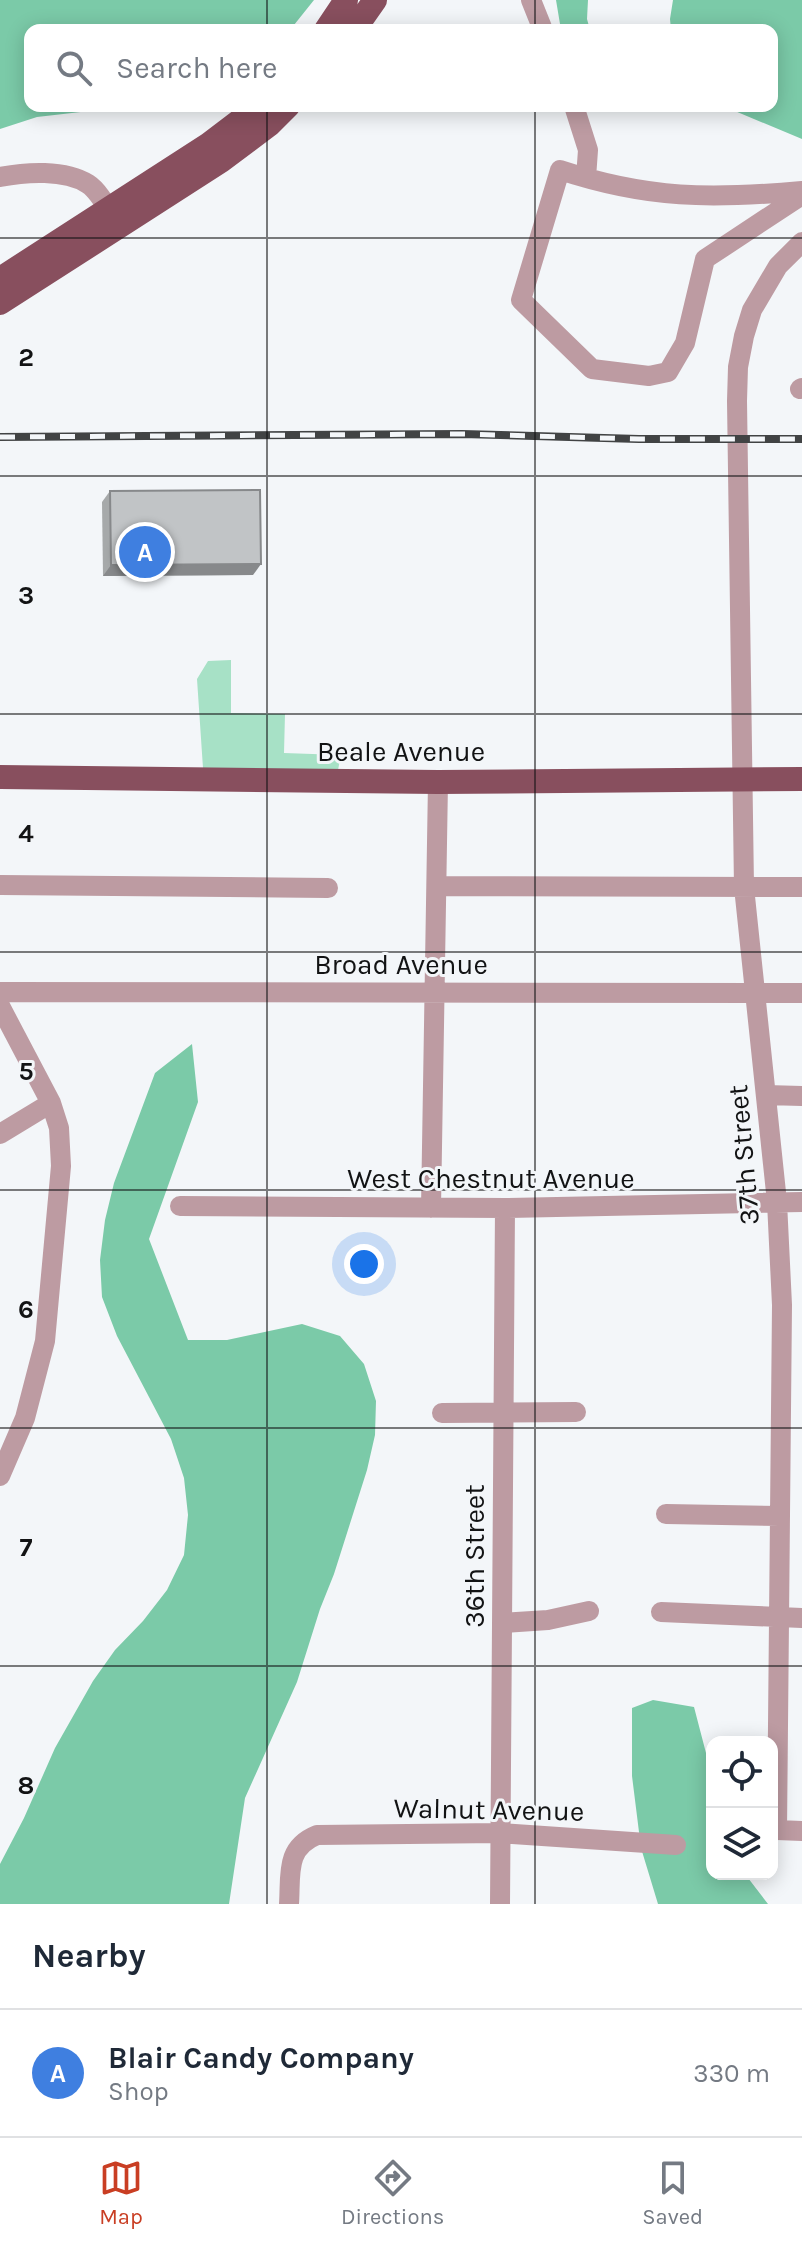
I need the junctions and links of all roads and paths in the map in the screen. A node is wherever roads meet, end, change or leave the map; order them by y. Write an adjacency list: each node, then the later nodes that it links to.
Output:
1 (346, 0): 4 (main road)
2 (375, 0): 5 (main road)
3 (531, 0): 6 (street)
4 (330, 24)
5 (358, 24)
6 (541, 24)
7 (251, 112): 13 (main road)
8 (282, 112): 13 (main road)
9 (576, 112): 11 (street)
10 (0, 177): 13 (street)
11 (586, 178): 12 (street); 12 (street)
12 (802, 193)
13 (114, 218): 15 (main road); 16 (main road)
14 (802, 242): 18 (street, 37th Street)
15 (0, 279)
16 (0, 303)
17 (0, 777): 20 (main road, Beale Avenue)
18 (742, 779): 19 (main road, Beale Avenue); 20 (main road, Beale Avenue); 23 (street, 37th Street)
19 (802, 779)
20 (438, 782): 22 (street)
21 (0, 885): 25 (street)
22 (437, 886): 23 (street); 27 (street)
23 (744, 887): 24 (street); 28 (street, 37th Street)
24 (802, 887)
25 (328, 888)
26 (0, 992): 27 (street, Broad Avenue)
27 (435, 992): 28 (street, Broad Avenue); 38 (street)
28 (756, 993): 29 (street, Broad Avenue); 31 (street, 37th Street)
29 (802, 993)
30 (0, 1006): 33 (street)
31 (766, 1095): 32 (street); 35 (street, 37th Street)
32 (802, 1096)
33 (51, 1103): 34 (street); 43 (street)
34 (0, 1134)
35 (777, 1202): 36 (street, West Chestnut Avenue); 39 (street, West Chestnut Avenue); 45 (street, 37th Street)
36 (802, 1202)
37 (180, 1206): 38 (street, West Chestnut Avenue)
38 (431, 1208): 39 (street, West Chestnut Avenue)
39 (505, 1208): 40 (street, 36th Street)
40 (503, 1412): 41 (street); 42 (street); 50 (street, 36th Street)
41 (576, 1412)
42 (442, 1413)
43 (0, 1476)
44 (666, 1514): 45 (street)
45 (780, 1516): 48 (street, 37th Street)
46 (589, 1611): 50 (street)
47 (661, 1612): 48 (street)
48 (779, 1617): 49 (street); 51 (street, 37th Street)
49 (802, 1618)
50 (502, 1623): 52 (street, 36th Street)
51 (802, 1831)
52 (499, 1833): 53 (street, Walnut Avenue); 54 (street, Walnut Avenue); 55 (street, 36th Street)
53 (676, 1845)
54 (289, 1904)
55 (500, 1904)

